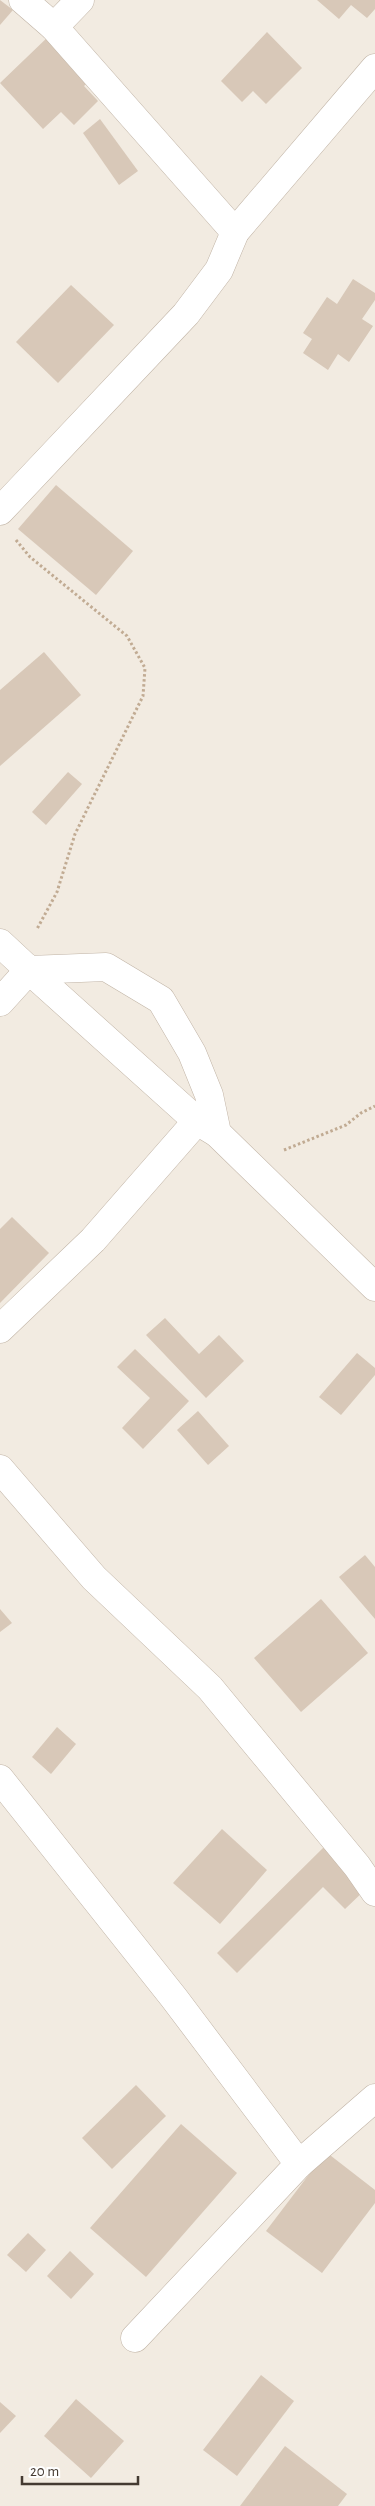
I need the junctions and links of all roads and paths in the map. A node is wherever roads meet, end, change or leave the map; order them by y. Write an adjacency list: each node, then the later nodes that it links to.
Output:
1 (23, 0): 3 (street)
2 (80, 0): 3 (street)
3 (54, 27): 5 (street)
4 (375, 68): 5 (street)
5 (235, 232): 6 (street)
6 (0, 511)
7 (12, 537): 9 (path)
8 (0, 943): 9 (street)
9 (24, 966): 10 (street); 12 (street); 12 (street)
10 (0, 1002)
11 (375, 1106): 13 (path)
12 (207, 1127): 13 (street); 15 (street)
13 (249, 1165): 14 (street)
14 (375, 1287)
15 (0, 1329)
16 (0, 1469): 18 (street)
17 (1, 1783): 20 (street)
18 (375, 1892)
19 (373, 2103): 20 (street)
20 (299, 2164): 21 (street)
21 (135, 2338)

